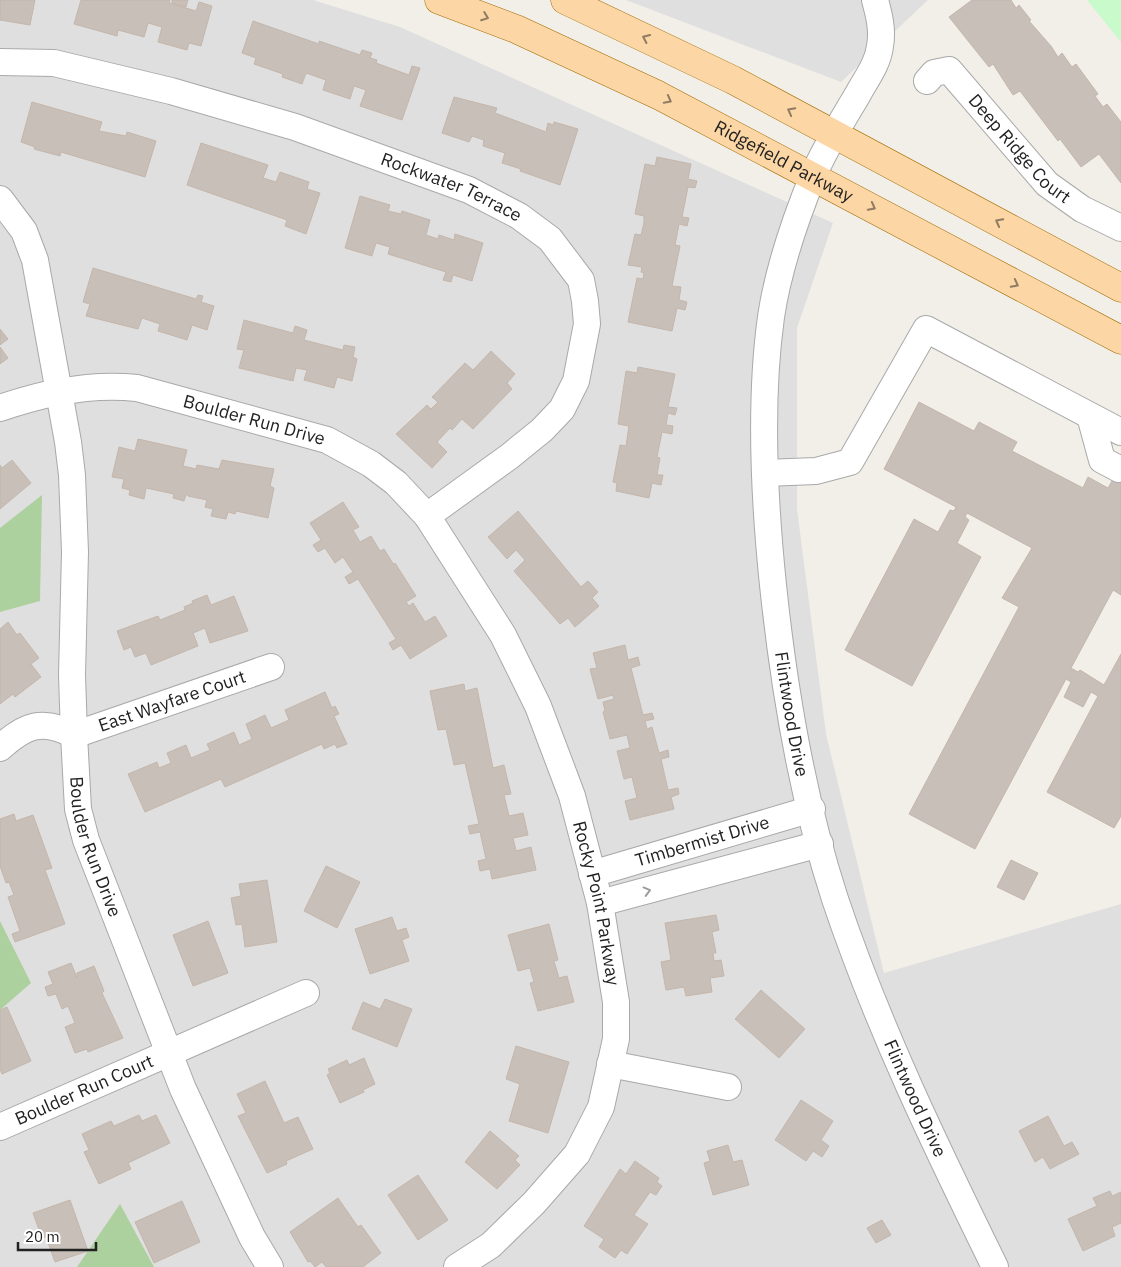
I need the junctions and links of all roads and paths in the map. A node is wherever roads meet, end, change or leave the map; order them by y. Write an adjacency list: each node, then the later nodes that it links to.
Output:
1 (440, 0): 7 (main road, Ridgefield Parkway, one-way to 7)
2 (565, 0): 6 (main road, one-way to 2)
3 (875, 0): 6 (street, Flintwood Drive)
4 (0, 62): 18 (street, Rockwater Terrace)
5 (927, 81): 9 (street, Deep Ridge Court)
6 (834, 134): 7 (street, Flintwood Drive); 10 (main road, one-way to 6)
7 (813, 176): 11 (main road, Ridgefield Parkway, one-way to 11); 17 (street, Flintwood Drive)
8 (0, 198): 12 (street, Boulder Run Drive)
9 (1121, 228)
10 (1121, 288)
11 (1121, 340)
12 (57, 394): 13 (street, Boulder Run Drive); 18 (street, Boulder Run Drive); 20 (street, Boulder Run Drive)
13 (0, 408)
14 (1090, 416): 15 (street); 16 (street); 17 (street)
15 (1121, 432)
16 (1119, 468)
17 (765, 473): 22 (street, Flintwood Drive)
18 (427, 516): 24 (street, Rocky Point Parkway)
19 (271, 667): 20 (street, East Wayfare Court)
20 (74, 735): 21 (street); 27 (street, Boulder Run Drive)
21 (0, 748)
22 (812, 809): 23 (street, Flintwood Drive); 24 (street, Timbermist Drive)
23 (820, 844): 25 (street, Timbermist Drive, one-way to 23); 33 (street, Flintwood Drive)
24 (592, 874): 25 (street, Rocky Point Parkway)
25 (600, 903): 28 (street, Rocky Point Parkway)
26 (306, 994): 27 (street, Boulder Run Court)
27 (170, 1053): 30 (street, Boulder Run Court); 31 (street, Boulder Run Drive)
28 (610, 1064): 29 (street); 32 (street, Rocky Point Parkway)
29 (728, 1087)
30 (0, 1127)
31 (270, 1267)
32 (457, 1267)
33 (995, 1267)

